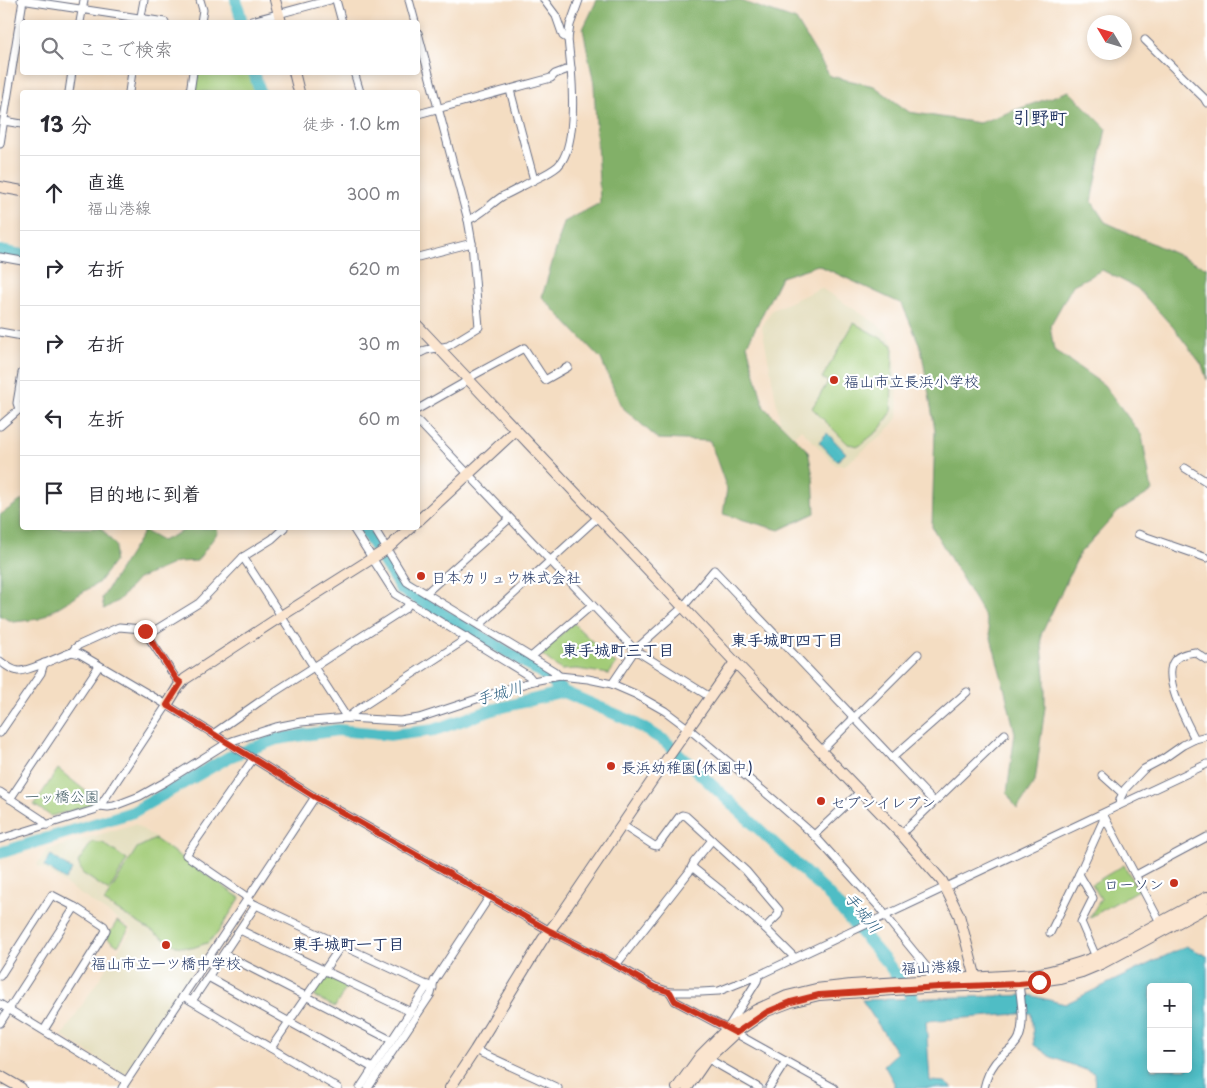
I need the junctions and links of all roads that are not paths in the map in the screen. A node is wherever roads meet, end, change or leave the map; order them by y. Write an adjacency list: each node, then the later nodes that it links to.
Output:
1 (22, 0): 11 (street); 37 (street)
2 (84, 0): 11 (street)
3 (144, 0): 14 (street)
4 (200, 0): 15 (street)
5 (275, 0): 12 (street)
6 (330, 0): 12 (street)
7 (336, 0): 17 (street)
8 (409, 0): 18 (street)
9 (544, 0): 19 (street)
10 (579, 0): 19 (street)
11 (82, 10): 13 (street); 14 (street)
12 (280, 18): 16 (street)
13 (80, 20)
14 (141, 20)
15 (201, 20)
16 (264, 20)
17 (341, 20)
18 (414, 20)
19 (568, 39): 22 (street)
20 (1145, 40): 34 (street)
21 (420, 41): 35 (street)
22 (571, 68): 33 (street); 40 (street)
23 (72, 75): 28 (street)
24 (132, 75): 29 (street)
25 (193, 75): 30 (street)
26 (295, 75): 31 (street)
27 (355, 75): 32 (street)
28 (69, 90)
29 (129, 90)
30 (190, 90)
31 (298, 90)
32 (359, 90)
33 (510, 90): 35 (street); 40 (street)
34 (1207, 103)
35 (437, 108): 36 (street); 43 (street)
36 (420, 113)
37 (4, 121): 38 (street); 39 (street)
38 (20, 124)
39 (0, 144)
40 (534, 180): 43 (street)
41 (0, 187): 42 (street)
42 (20, 191)
43 (468, 220): 44 (street)
44 (472, 243): 45 (street); 51 (street)
45 (420, 256)
46 (0, 257): 47 (street)
47 (20, 261)
48 (420, 328): 51 (street)
49 (0, 332): 50 (street)
50 (20, 336)
51 (438, 348): 52 (street); 54 (street)
52 (420, 353)
53 (568, 367): 54 (street)
54 (468, 380): 57 (street); 61 (street)
55 (20, 385): 56 (street)
56 (20, 407)
57 (420, 408)
58 (20, 409): 60 (street)
59 (420, 423): 63 (street)
60 (0, 426)
61 (516, 430): 63 (street); 65 (street)
62 (1185, 468): 64 (street)
63 (468, 474): 66 (street); 67 (street)
64 (1207, 482)
65 (598, 517): 77 (street); 81 (street)
66 (420, 519)
67 (509, 519): 77 (street); 78 (street)
68 (282, 530): 74 (street)
69 (355, 530): 75 (street)
70 (375, 530): 73 (street)
71 (408, 530): 73 (street)
72 (1138, 534): 76 (street)
73 (386, 550): 75 (street); 78 (street)
74 (243, 557): 82 (street); 84 (street)
75 (373, 558): 79 (street); 82 (street)
76 (1207, 558)
77 (550, 561): 80 (street); 83 (street)
78 (426, 593): 83 (street)
79 (409, 603): 85 (street); 95 (street)
80 (592, 605): 86 (street); 89 (street)
81 (683, 607): 86 (street); 93 (street); 104 (street)
82 (281, 617): 95 (street); 98 (street)
83 (480, 626): 89 (street)
84 (148, 635): 87 (street); 98 (street)
85 (466, 637): 97 (street); 103 (street)
86 (635, 650): 99 (street); 101 (street)
87 (72, 652): 92 (street); 94 (street)
88 (918, 654): 104 (street)
89 (531, 657): 96 (street)
90 (1207, 660): 110 (street)
91 (0, 661): 92 (street)
92 (44, 662): 106 (street)
93 (735, 662): 101 (street); 112 (street)
94 (99, 666): 102 (street); 121 (street)
95 (313, 666): 103 (street); 107 (street)
96 (558, 676): 97 (street); 99 (street)
97 (536, 681): 103 (street)
98 (181, 683): 102 (street)
99 (612, 684): 105 (street)
100 (967, 692): 114 (street)
101 (710, 697): 105 (street)
102 (167, 705): 107 (street); 124 (street)
103 (347, 718): 111 (street)
104 (854, 718): 112 (street); 114 (street)
105 (688, 730): 127 (street); 129 (street)
106 (0, 733)
107 (213, 734): 111 (street)
108 (1005, 734): 122 (street)
109 (1207, 736): 110 (street)
110 (1195, 738): 119 (street)
111 (229, 744): 113 (street); 124 (street)
112 (820, 751): 118 (street)
113 (252, 758): 120 (street); 139 (street)
114 (892, 758): 122 (street)
115 (1207, 764): 123 (street)
116 (1102, 775): 119 (street)
117 (0, 792): 121 (street)
118 (860, 792): 128 (street); 129 (street)
119 (1122, 793): 123 (street)
120 (315, 797): 137 (street); 139 (street)
121 (10, 799): 126 (street)
122 (934, 802): 128 (street)
123 (1119, 805): 125 (street)
124 (100, 806): 126 (street)
125 (1103, 814): 134 (street); 135 (street); 136 (street)
126 (47, 825): 131 (street)
127 (622, 825): 132 (street); 147 (street)
128 (901, 834): 136 (street)
129 (814, 835): 143 (street)
130 (1207, 837): 135 (street)
131 (0, 839)
132 (712, 840): 133 (street); 145 (street)
133 (692, 867): 145 (street); 153 (street)
134 (1079, 874): 148 (street); 152 (street)
135 (1136, 875): 144 (street)
136 (945, 886): 143 (street); 158 (street)
137 (490, 896): 147 (street); 160 (street)
138 (1207, 897): 144 (street, 福山港線)
139 (247, 899): 140 (street); 163 (street)
140 (256, 906): 146 (street); 149 (street)
141 (75, 907): 156 (street); 167 (street); 171 (street)
142 (1207, 907): 161 (street, 福山港線)
143 (884, 916): 151 (street); 159 (street)
144 (1160, 922): 152 (street, 福山港線)
145 (766, 928): 151 (street)
146 (240, 930): 150 (street); 154 (street)
147 (550, 931): 153 (street); 175 (street)
148 (1050, 933)
149 (341, 946): 154 (street); 160 (street)
150 (224, 954): 157 (street); 164 (street)
151 (794, 957): 155 (street)
152 (1096, 957): 158 (street, 福山港線)
153 (616, 965): 162 (street)
154 (324, 970): 164 (street); 168 (street)
155 (758, 974): 162 (street); 172 (street)
156 (0, 976)
157 (208, 977): 165 (street); 169 (street)
158 (977, 982): 159 (street, 福山港線); 161 (street, 福山港線)
159 (936, 983): 172 (street, 福山港線)
160 (430, 987): 168 (street); 185 (street)
161 (1019, 987): 193 (street)
162 (670, 992): 172 (street)
163 (183, 996): 165 (street); 180 (street)
164 (306, 996): 169 (street); 173 (street)
165 (192, 1001): 174 (street)
166 (0, 1004): 167 (street)
167 (8, 1009): 170 (street); 171 (street)
168 (411, 1012): 173 (street)
169 (288, 1022): 174 (street); 178 (street)
170 (0, 1023)
171 (44, 1030): 180 (street)
172 (731, 1031): 176 (street, 福山港線); 177 (street)
173 (391, 1040): 178 (street)
174 (271, 1048): 183 (street)
175 (475, 1050): 186 (street); 187 (street)
176 (704, 1057): 188 (street, 福山港線); 189 (street, 福山港線); 190 (street)
177 (786, 1061): 191 (street); 192 (street)
178 (373, 1068): 184 (street)
179 (0, 1076): 181 (street)
180 (126, 1081): 182 (street)
181 (21, 1088)
182 (122, 1088)
183 (338, 1088)
184 (360, 1088)
185 (368, 1088)
186 (450, 1088)
187 (558, 1088)
188 (677, 1088)
189 (686, 1088)
190 (759, 1088)
191 (769, 1088)
192 (834, 1088)
193 (984, 1088)

